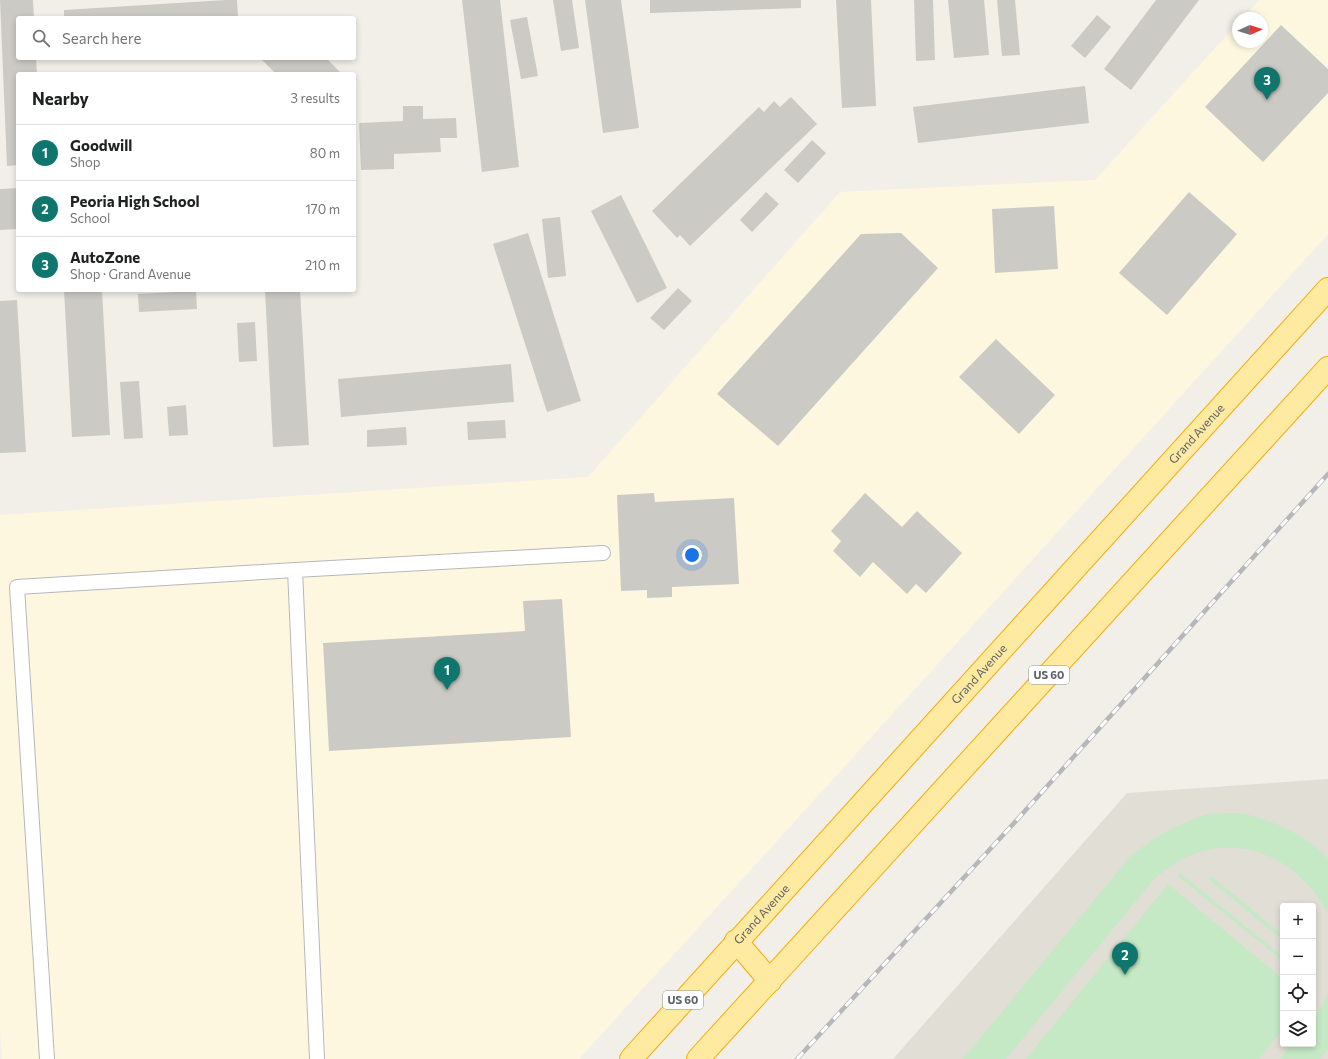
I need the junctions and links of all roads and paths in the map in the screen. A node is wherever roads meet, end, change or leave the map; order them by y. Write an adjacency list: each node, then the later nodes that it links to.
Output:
1 (1328, 289): 5 (highway, Grand Avenue / US 60)
2 (1328, 368): 6 (highway, US 60)
3 (603, 553): 4 (lane)
4 (295, 570): 7 (lane); 8 (lane)
5 (736, 941): 6 (highway); 9 (highway, Grand Avenue / US 60)
6 (770, 981): 10 (highway, US 60)
7 (47, 1059)
8 (317, 1059)
9 (631, 1059)
10 (698, 1059)

